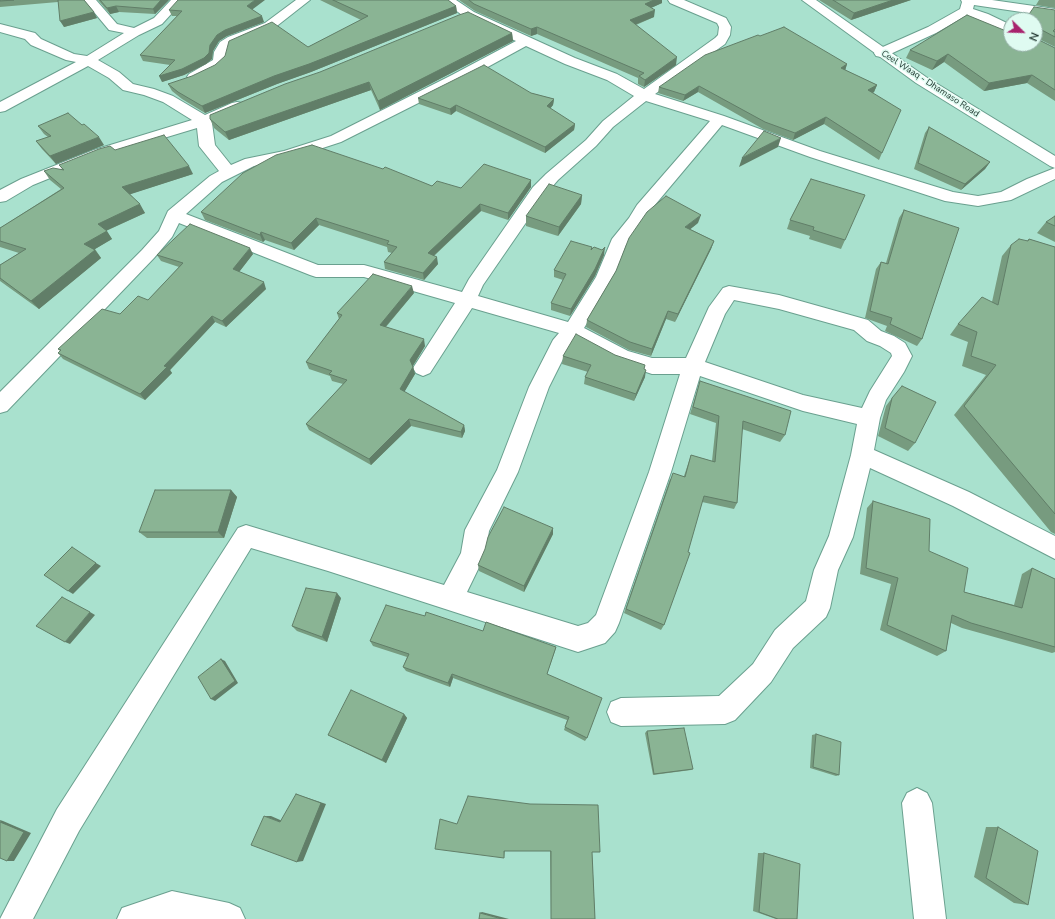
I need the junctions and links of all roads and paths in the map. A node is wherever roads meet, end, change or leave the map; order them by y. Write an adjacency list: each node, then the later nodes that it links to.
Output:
1 (91, 0): 13 (street)
2 (178, 0): 13 (street)
3 (304, 0): 17 (street)
4 (448, 0): 9 (street)
5 (674, 0): 20 (street)
6 (808, 0): 15 (street, Ceel Waaq - Dhamaso Road)
7 (968, 3): 8 (street); 11 (street); 15 (street)
8 (1055, 14)
9 (470, 15): 10 (street); 14 (street)
10 (455, 19)
11 (1003, 26)
12 (0, 28): 16 (street)
13 (135, 32): 16 (street)
14 (525, 41): 20 (street); 26 (street)
15 (881, 53): 25 (street, Ceel Waaq - Dhamaso Road)
16 (88, 60): 19 (street); 22 (street)
17 (183, 81)
18 (170, 85): 19 (street)
19 (149, 92): 24 (street)
20 (644, 96): 23 (street); 30 (street)
21 (249, 101): 24 (street)
22 (0, 108)
23 (719, 119): 27 (street); 31 (street)
24 (204, 121): 26 (street); 28 (street)
25 (1055, 163)
26 (229, 173): 29 (street)
27 (1055, 173)
28 (0, 197)
29 (174, 215): 30 (street); 34 (street)
30 (467, 300): 31 (street); 33 (street)
31 (573, 330): 32 (street); 38 (street)
32 (693, 366): 35 (street); 35 (street); 38 (street)
33 (423, 368)
34 (0, 405)
35 (869, 418): 36 (street)
36 (862, 455): 37 (street); 39 (street)
37 (1055, 548)
38 (450, 598): 41 (street)
39 (621, 712)
40 (916, 803): 44 (street)
41 (16, 919)
42 (133, 919): 43 (street)
43 (229, 919)
44 (930, 919)

